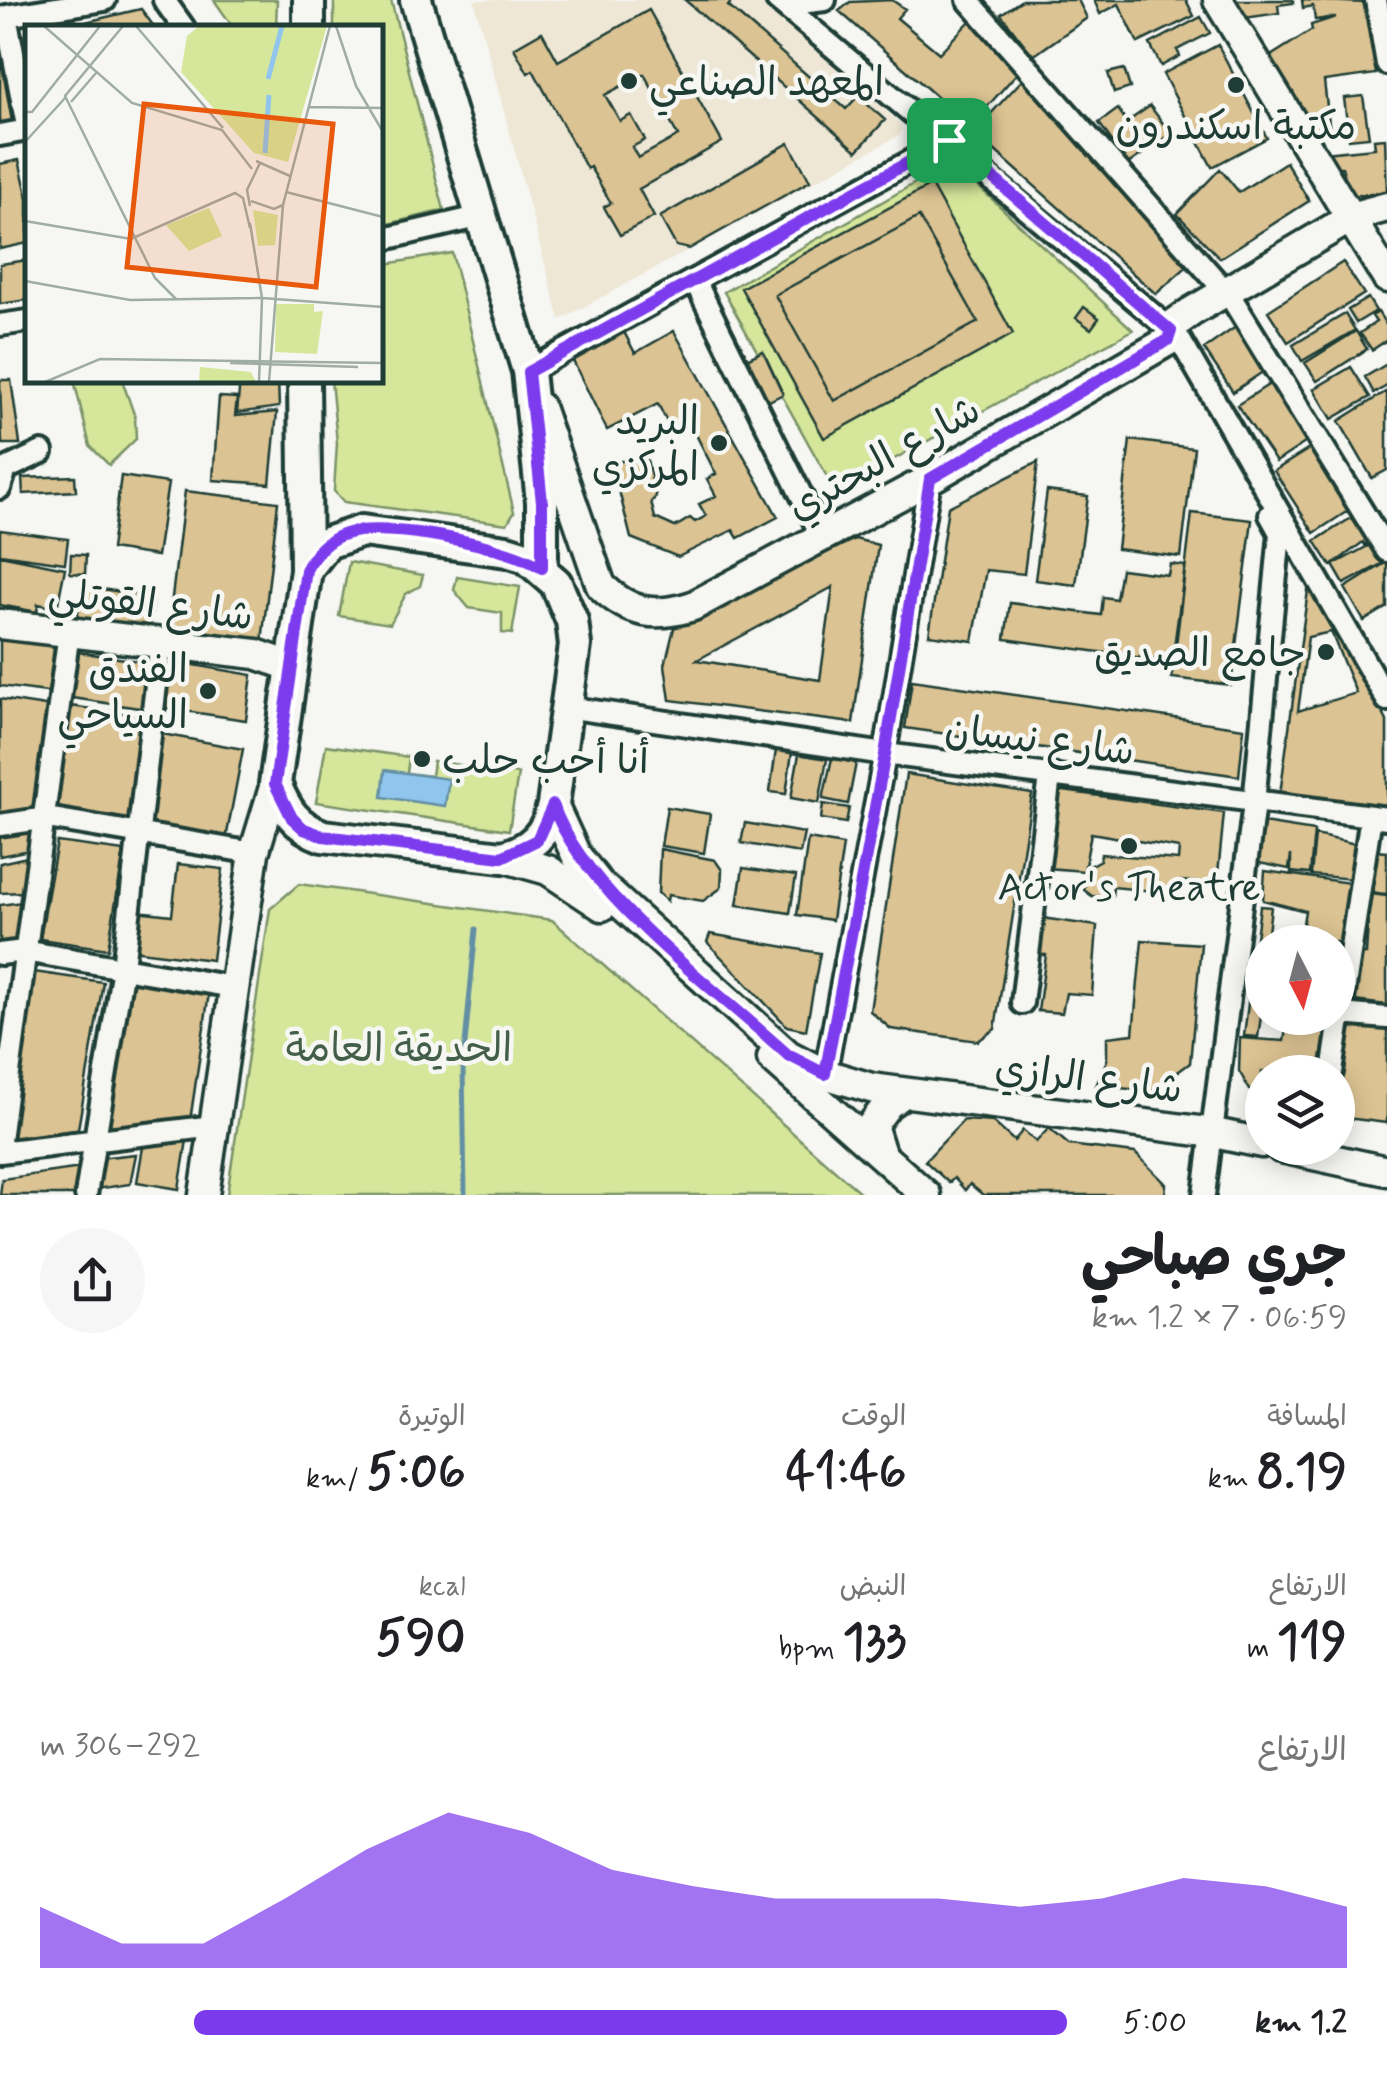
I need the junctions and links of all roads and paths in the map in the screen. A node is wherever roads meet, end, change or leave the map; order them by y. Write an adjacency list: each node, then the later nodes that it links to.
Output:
1 (106, 0): 13 (street)
2 (164, 0): 10 (street)
3 (310, 0): 11 (main road)
4 (416, 0): 18 (main road)
5 (825, 0): 9 (street)
6 (1218, 0): 19 (main road)
7 (1376, 0): 12 (street)
8 (979, 2): 23 (street)
9 (780, 3): 16 (street)
10 (182, 25)
11 (309, 25)
12 (1387, 64)
13 (25, 119)
14 (25, 130): 15 (street)
15 (0, 135)
16 (949, 140): 22 (street); 26 (street)
17 (1387, 206): 19 (main road, شارع البحتري)
18 (478, 217): 20 (street); 27 (main road)
19 (1350, 218): 21 (main road); 23 (main road, شارع البحتري)
20 (382, 240)
21 (1387, 278)
22 (695, 280): 27 (street); 32 (street)
23 (1226, 292): 26 (main road, شارع البحتري); 33 (street)
24 (25, 321): 25 (street)
25 (0, 324)
26 (1170, 336): 31 (main road, شارع البحتري); 40 (street); 45 (street)
27 (528, 372): 32 (main road, شارع البحتري); 34 (main road)
28 (304, 382): 35 (main road)
29 (42, 452): 30 (street)
30 (2, 476)
31 (930, 479): 32 (main road, شارع البحتري); 42 (street)
32 (822, 538)
33 (1387, 552)
34 (542, 568): 35 (main road); 41 (main road)
35 (306, 570): 39 (main road)
36 (0, 624): 37 (main road, شارع القوتلي)
37 (69, 632): 38 (main road, شارع القوتلي); 48 (street)
38 (161, 642): 39 (main road, شارع القوتلي); 50 (street)
39 (290, 666): 44 (main road)
40 (1387, 700)
41 (566, 706): 42 (street, شارع نيسان); 46 (main road)
42 (885, 754): 43 (street, شارع نيسان); 62 (street)
43 (1050, 776): 45 (street, شارع نيسان); 58 (street)
44 (275, 784): 51 (main road); 52 (main road)
45 (1254, 803): 47 (street, شارع نيسان); 65 (street)
46 (553, 805): 52 (main road); 62 (main road, شارع الرازي)
47 (1379, 816): 53 (street)
48 (47, 818): 49 (street); 50 (street); 54 (street)
49 (0, 825)
50 (139, 831): 51 (street); 56 (street)
51 (254, 853): 57 (main road)
52 (502, 857): 70 (main road)
53 (1355, 941)
54 (24, 951): 55 (street); 56 (street); 61 (street)
55 (0, 954)
56 (123, 967): 57 (street); 66 (street)
57 (233, 986): 64 (main road)
58 (1022, 1002)
59 (1355, 1015): 60 (street)
60 (1387, 1018)
61 (5, 1049): 67 (street)
62 (825, 1074): 63 (main road, شارع الرازي)
63 (904, 1094): 65 (main road, شارع الرازي); 70 (main road)
64 (214, 1126): 66 (street); 74 (main road)
65 (1214, 1133): 68 (main road, شارع الرازي); 76 (street)
66 (96, 1138): 69 (street); 73 (street)
67 (0, 1140)
68 (1245, 1140)
69 (0, 1152)
70 (882, 1154): 75 (main road)
71 (1355, 1162): 72 (main road)
72 (1387, 1171)
73 (86, 1195)
74 (204, 1195)
75 (926, 1195)
76 (1204, 1195)

